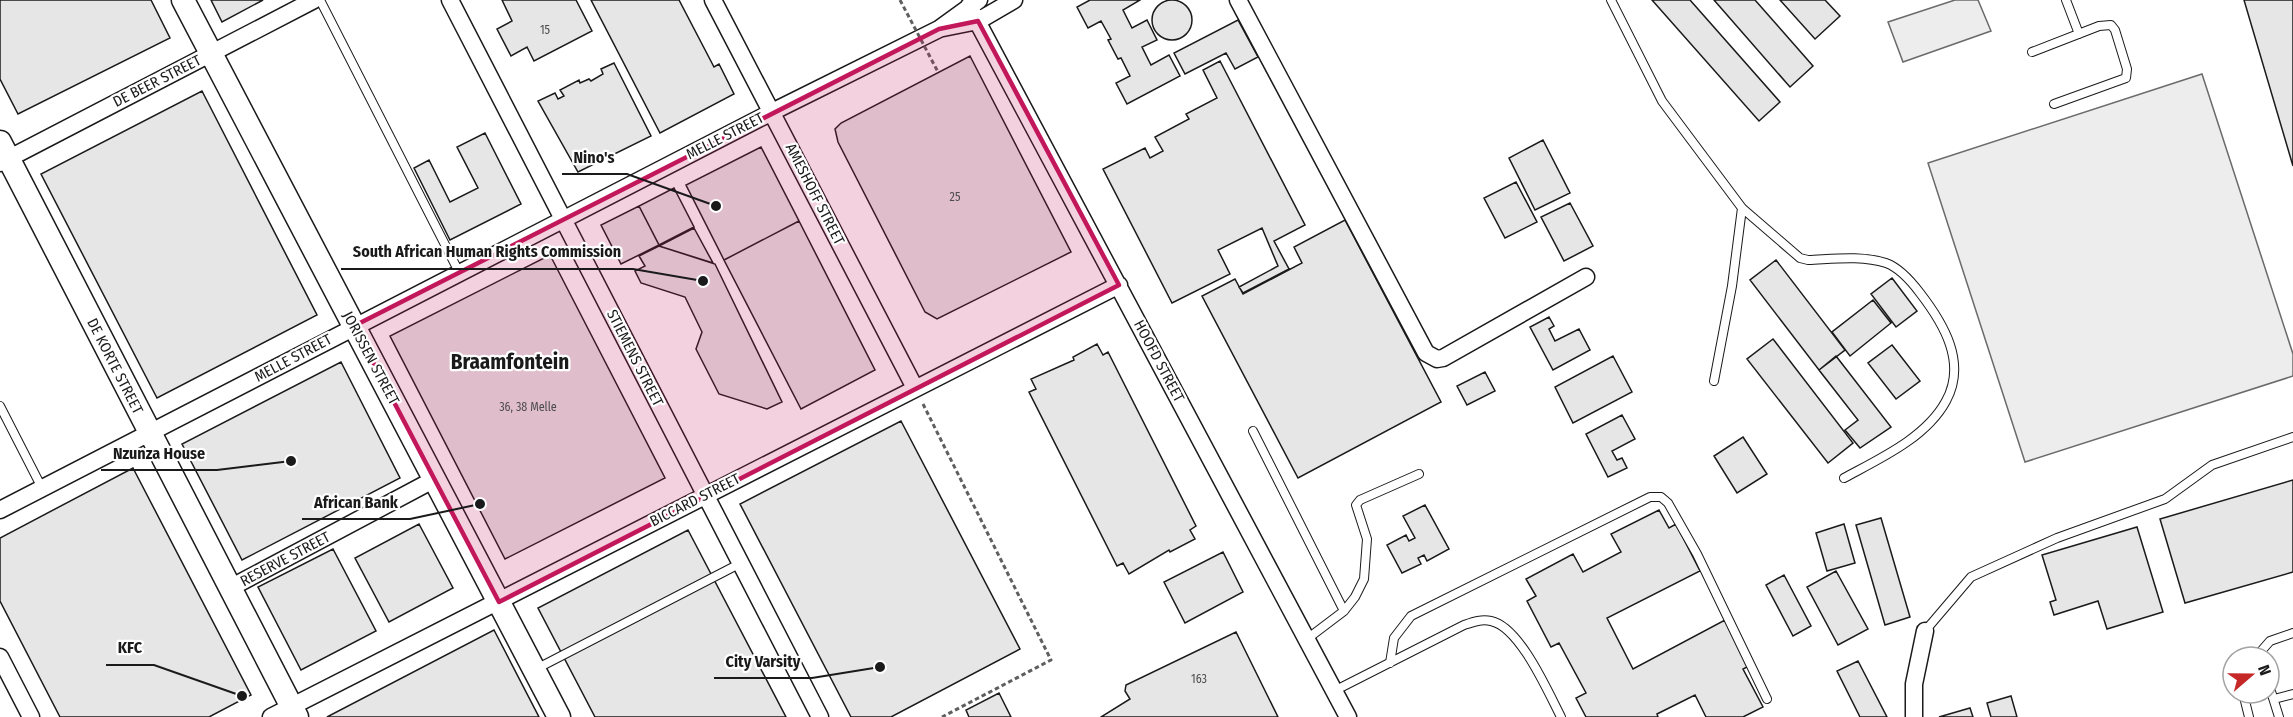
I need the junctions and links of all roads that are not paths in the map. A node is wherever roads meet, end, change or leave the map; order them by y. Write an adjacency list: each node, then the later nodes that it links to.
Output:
1 (183, 0): 15 (main road, JORISSEN STREET)
2 (314, 0): 15 (street, DE BEER STREET)
3 (320, 0): 21 (lane)
4 (450, 0): 20 (street, STIEMENS STREET)
5 (713, 0): 17 (street, AMESHOFF STREET)
6 (1014, 0): 11 (street, MELLE STREET)
7 (1238, 0): 22 (street)
8 (1611, 0): 19 (lane)
9 (2066, 0): 13 (lane)
10 (974, 3): 11 (street, HOOFD STREET); 12 (street, MELLE STREET)
11 (978, 21): 12 (street, MELLE STREET); 23 (street, HOOFD STREET)
12 (939, 29): 17 (street, MELLE STREET)
13 (2079, 34): 14 (lane); 16 (lane)
14 (2032, 52)
15 (210, 54): 18 (street, DE BEER STREET); 24 (main road, JORISSEN STREET)
16 (2054, 104)
17 (772, 112): 20 (street, MELLE STREET); 26 (street, AMESHOFF STREET)
18 (3, 154): 29 (main road, DE KORTE STREET)
19 (1742, 208): 25 (lane); 32 (lane)
20 (563, 219): 21 (street, MELLE STREET); 35 (street, STIEMENS STREET)
21 (459, 272): 24 (street, MELLE STREET)
22 (1586, 277)
23 (1119, 285): 26 (street, BICCARD STREET); 43 (street, HOOFD STREET)
24 (354, 326): 29 (street, MELLE STREET); 33 (main road, JORISSEN STREET)
25 (1714, 381)
26 (915, 388): 35 (street, BICCARD STREET)
27 (0, 406): 34 (lane)
28 (1253, 431): 40 (lane)
29 (150, 433): 34 (street, MELLE STREET); 38 (main road, DE KORTE STREET)
30 (2293, 437): 41 (lane)
31 (1419, 474): 40 (lane)
32 (1844, 478)
33 (435, 479): 38 (street, RESERVE STREET); 39 (main road, JORISSEN STREET)
34 (42, 488): 36 (street, MELLE STREET)
35 (705, 494): 37 (street, STIEMENS STREET); 39 (street, BICCARD STREET)
36 (0, 510)
37 (741, 563): 47 (lane); 54 (street, STIEMENS STREET)
38 (230, 588): 50 (main road, DE KORTE STREET)
39 (500, 602): 47 (main road, JORISSEN STREET); 50 (street, BICCARD STREET)
40 (1344, 611): 43 (lane)
41 (1926, 631): 57 (street)
42 (2293, 633): 44 (lane)
43 (1307, 639): 48 (street, HOOFD STREET)
44 (2267, 645)
45 (0, 657): 51 (street)
46 (1390, 663): 48 (lane); 49 (lane); 56 (lane)
47 (534, 669): 53 (main road, JORISSEN STREET)
48 (1334, 691): 55 (street, HOOFD STREET)
49 (1767, 699)
50 (294, 712): 52 (street, BICCARD STREET)
51 (31, 717)
52 (271, 717)
53 (560, 717)
54 (820, 717)
55 (1348, 717)
56 (1561, 717)
57 (1914, 717)

